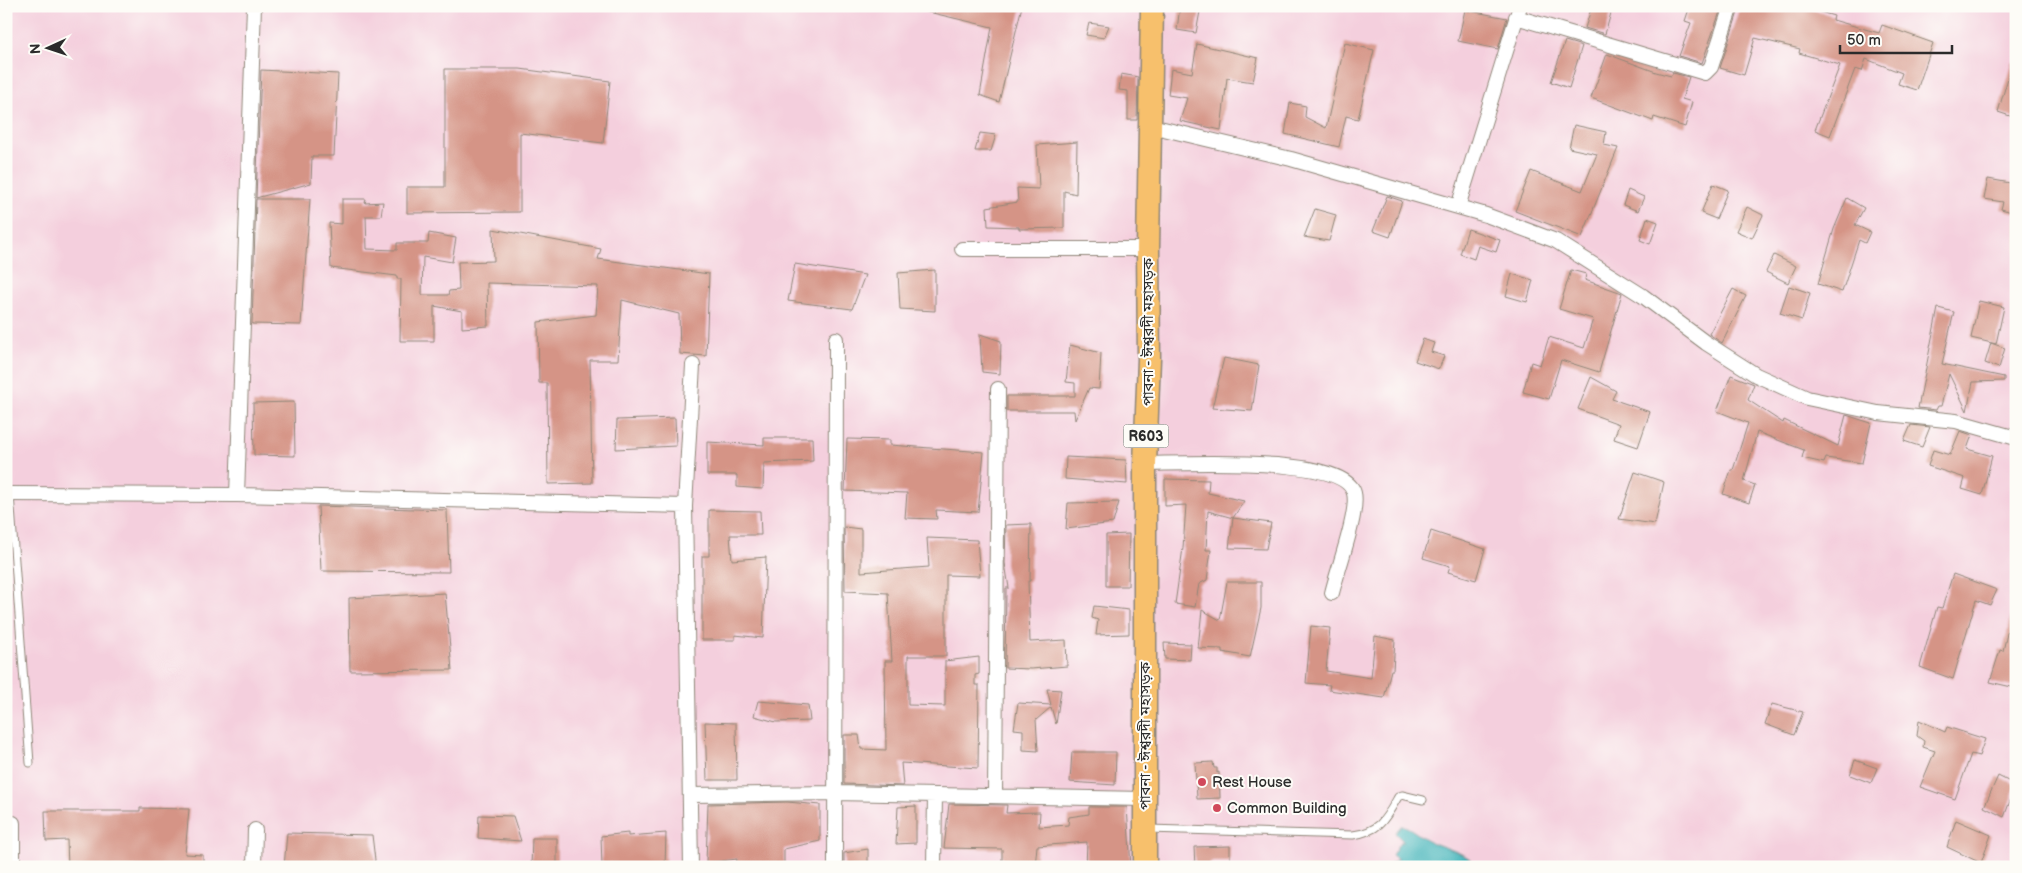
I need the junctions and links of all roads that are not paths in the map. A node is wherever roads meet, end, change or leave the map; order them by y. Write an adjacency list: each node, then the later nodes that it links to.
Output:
1 (254, 6): 15 (street)
2 (1152, 6): 5 (main road, পাবনা - ঈশ্বরদী মহাসড়ক / R603)
3 (1731, 6): 4 (street)
4 (1518, 12): 6 (street)
5 (1150, 126): 6 (street); 8 (main road, পাবনা - ঈশ্বরদী মহাসড়ক / R603)
6 (1458, 206): 12 (street)
7 (962, 249): 8 (street)
8 (1148, 249): 13 (main road, পাবনা - ঈশ্বরদী মহাসড়ক / R603)
9 (836, 339): 19 (street)
10 (693, 365): 16 (street)
11 (998, 389): 22 (street)
12 (2016, 438)
13 (1145, 464): 17 (street); 23 (main road, পাবনা - ঈশ্বরদী মহাসড়ক / R603)
14 (8, 494): 15 (street); 18 (lane)
15 (238, 495): 16 (street)
16 (685, 506): 20 (street)
17 (1332, 593)
18 (30, 763)
19 (835, 794): 20 (street); 21 (street); 31 (street)
20 (691, 795): 30 (street)
21 (935, 795): 22 (street); 32 (street)
22 (996, 796): 23 (street)
23 (1145, 800): 26 (main road, পাবনা - ঈশ্বরদী মহাসড়ক / R603)
24 (1423, 800): 26 (lane)
25 (13, 823): 28 (street)
26 (1146, 829): 33 (main road, পাবনা - ঈশ্বরদী মহাসড়ক / R603)
27 (256, 830): 29 (street)
28 (13, 867)
29 (254, 867)
30 (691, 867)
31 (835, 867)
32 (934, 867)
33 (1145, 867)

